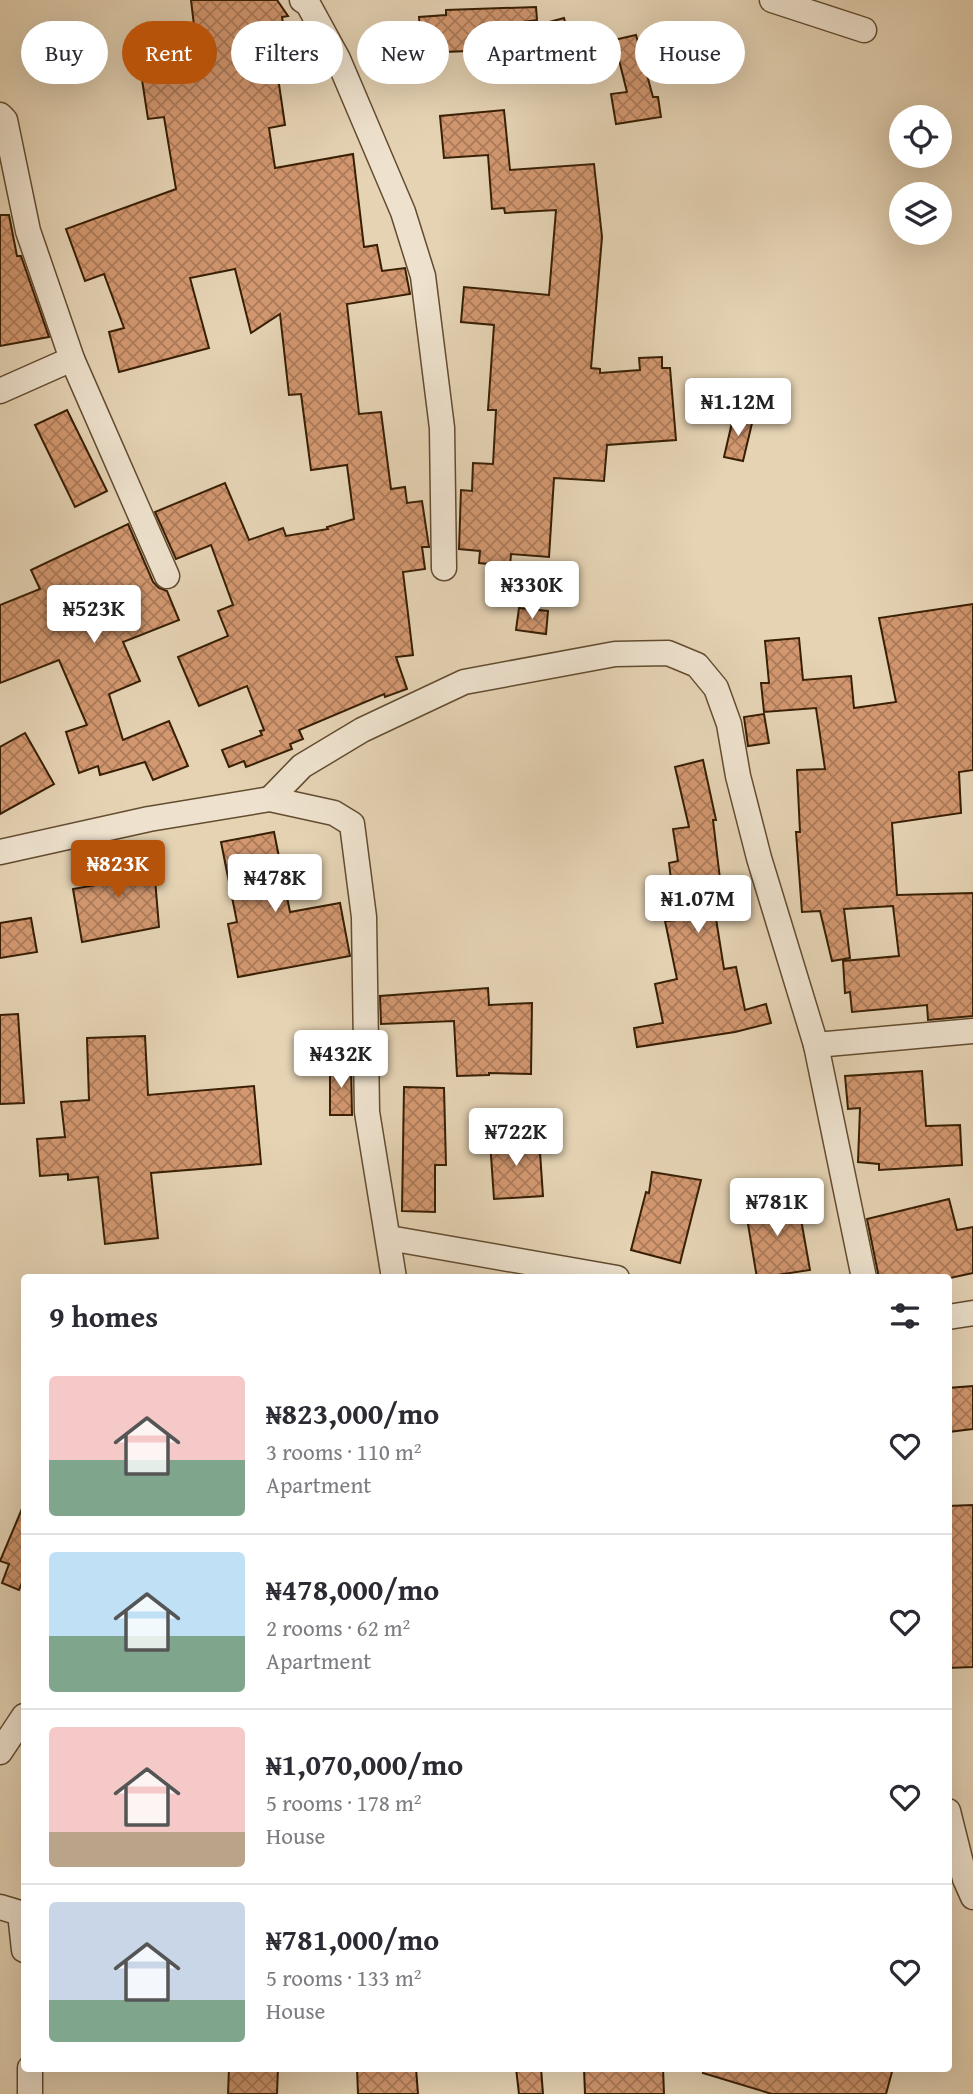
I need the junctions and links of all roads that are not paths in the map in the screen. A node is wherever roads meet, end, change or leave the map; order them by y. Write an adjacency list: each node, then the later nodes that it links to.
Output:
1 (302, 0): 7 (street)
2 (772, 0): 3 (street)
3 (863, 30)
4 (0, 115): 5 (street)
5 (72, 359): 6 (street); 8 (street)
6 (0, 391)
7 (444, 568)
8 (167, 576)
9 (270, 799): 10 (street); 12 (street); 13 (street)
10 (0, 852)
11 (973, 1031): 12 (street)
12 (816, 1045): 16 (street)
13 (389, 1238): 14 (street); 15 (street)
14 (394, 1274)
15 (594, 1274)
16 (863, 1274)
17 (973, 1313): 18 (street)
18 (952, 1316)
19 (21, 1720): 20 (street)
20 (0, 1752)
21 (952, 1832): 22 (street)
22 (962, 1886)
23 (0, 1901): 24 (street)
24 (21, 1904)
25 (0, 1907): 26 (street)
26 (21, 1922)
27 (30, 2072): 28 (street)
28 (30, 2094)

